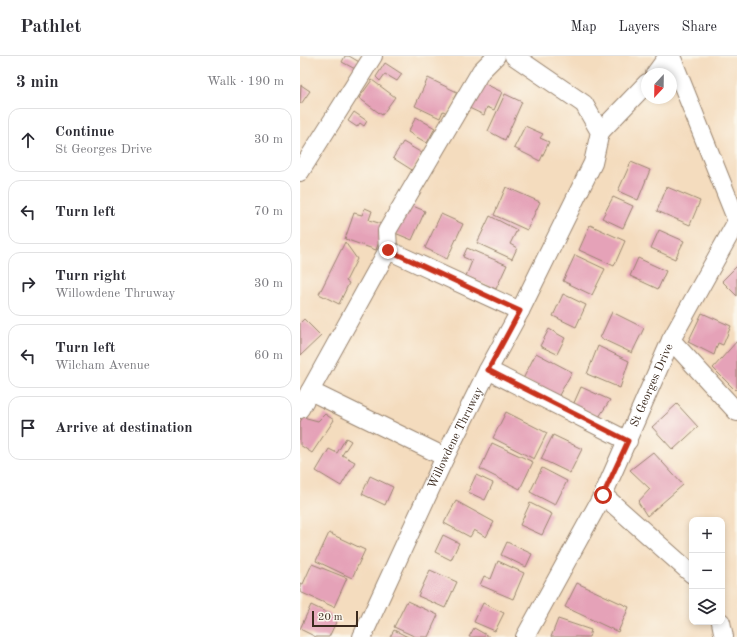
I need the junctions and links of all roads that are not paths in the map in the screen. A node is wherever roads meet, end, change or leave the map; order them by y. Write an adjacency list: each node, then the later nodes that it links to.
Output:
1 (373, 56): 9 (street)
2 (496, 56): 11 (street)
3 (514, 56): 8 (street)
4 (668, 56): 6 (street)
5 (671, 56): 10 (street)
6 (659, 68)
7 (641, 89): 8 (street)
8 (600, 132): 12 (street, Willowdene Thruway)
9 (300, 172)
10 (737, 221): 13 (street, St Georges Drive)
11 (388, 250): 12 (street); 15 (street)
12 (520, 311): 14 (street, Willowdene Thruway)
13 (671, 340): 17 (street); 18 (street, St Georges Drive)
14 (488, 370): 18 (street); 19 (street, Willowdene Thruway)
15 (310, 391): 16 (street); 19 (street)
16 (300, 409)
17 (737, 412)
18 (628, 441): 20 (street, St Georges Drive)
19 (445, 457): 23 (street, Willowdene Thruway)
20 (603, 495): 21 (street); 24 (street, St Georges Drive)
21 (689, 571)
22 (722, 625): 25 (street)
23 (362, 637)
24 (525, 637)
25 (724, 637)

